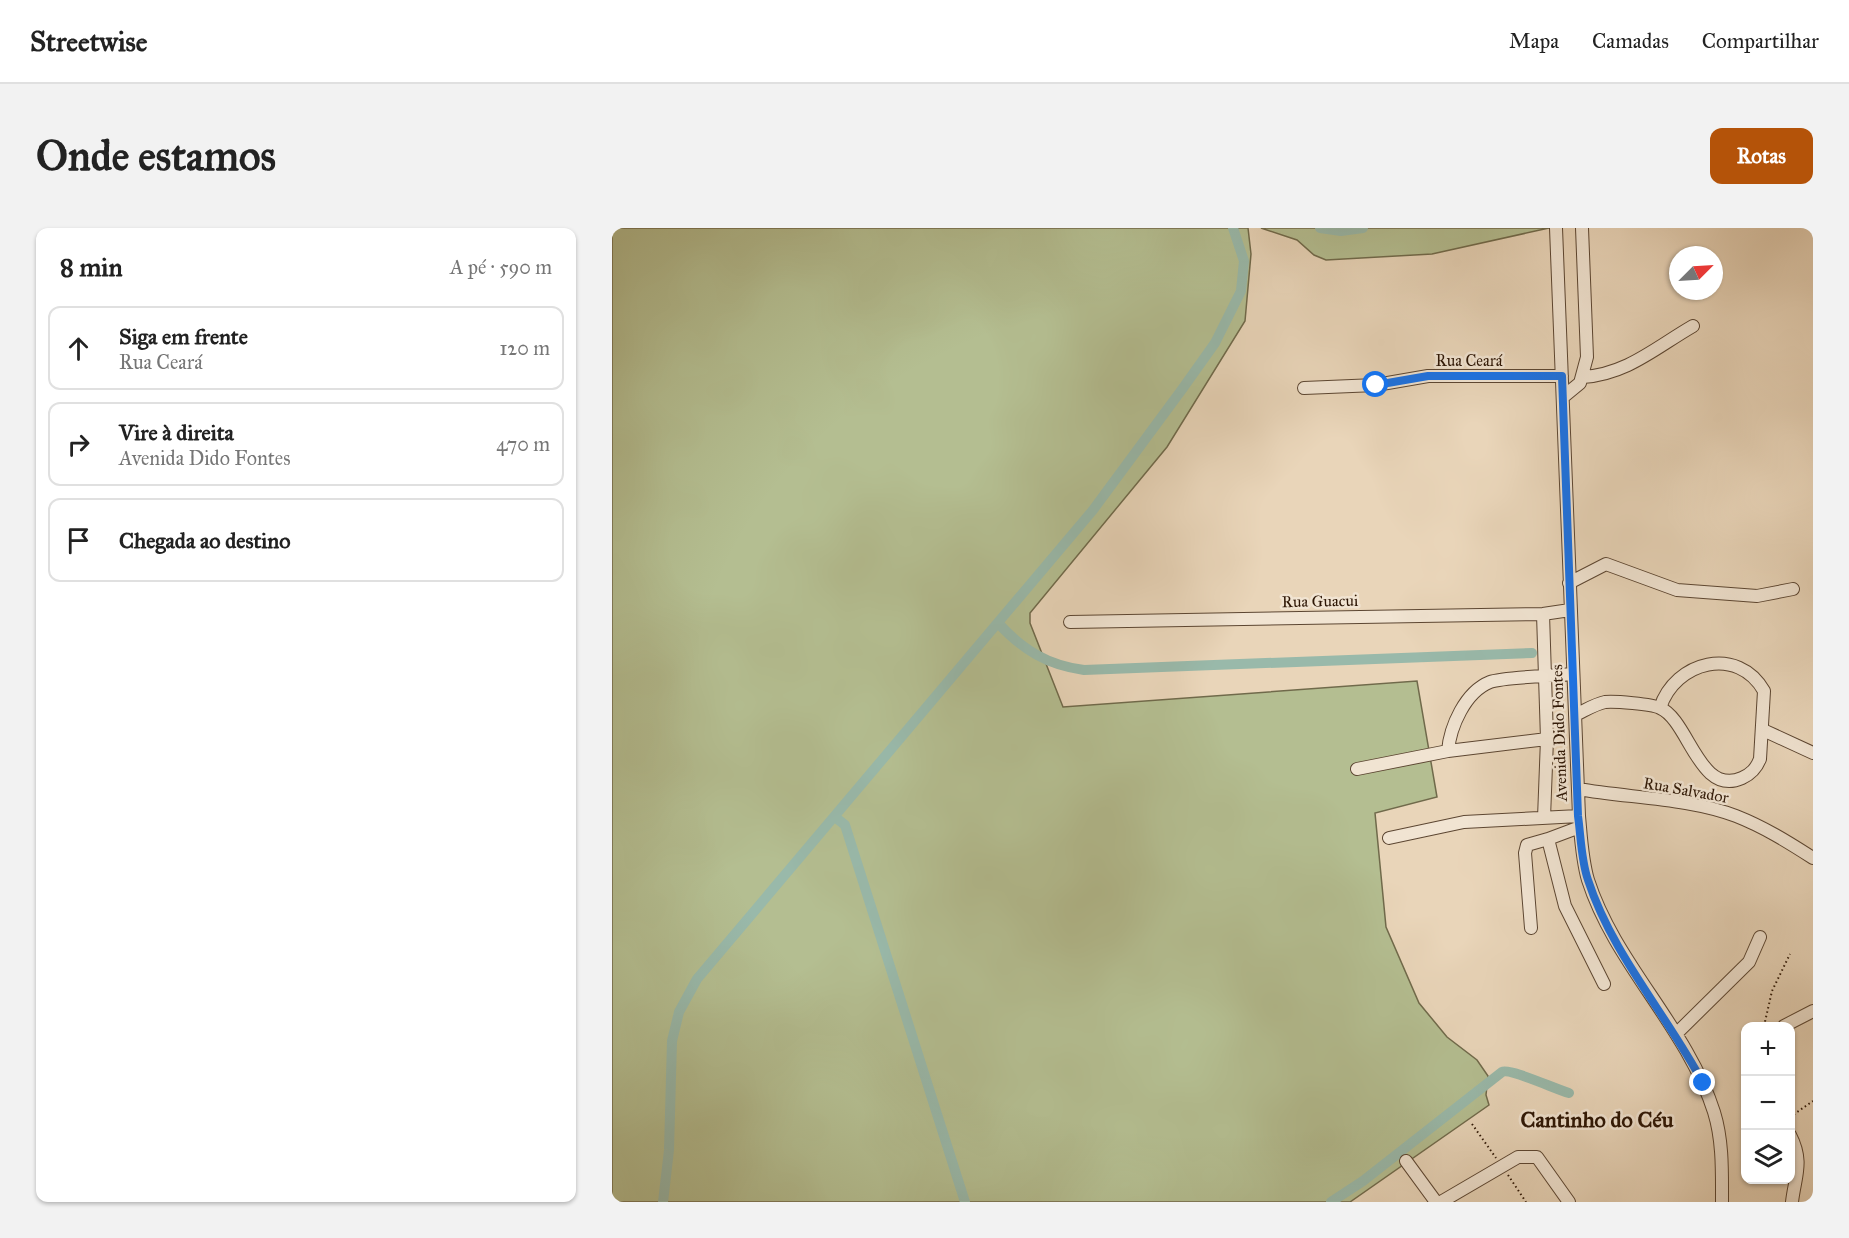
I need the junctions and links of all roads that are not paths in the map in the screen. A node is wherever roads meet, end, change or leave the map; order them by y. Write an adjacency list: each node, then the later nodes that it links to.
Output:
1 (1556, 228): 4 (street, Avenida Dido Fontes)
2 (1582, 228): 5 (street)
3 (1693, 326): 5 (street)
4 (1562, 376): 6 (street, Rua Ceará); 7 (street, Avenida Dido Fontes)
5 (1582, 377): 7 (street)
6 (1304, 388)
7 (1563, 397): 8 (street, Avenida Dido Fontes)
8 (1569, 583): 9 (street); 10 (street, Avenida Dido Fontes)
9 (1793, 589)
10 (1570, 610): 11 (street, Rua Guacui); 13 (street, Avenida Dido Fontes)
11 (1543, 614): 12 (street, Rua Guacui); 14 (street)
12 (1070, 622)
13 (1573, 674): 14 (street); 16 (street, Avenida Dido Fontes)
14 (1544, 678): 18 (street); 19 (street)
15 (1660, 708): 16 (street); 17 (street); 17 (street)
16 (1575, 715): 22 (street, Avenida Dido Fontes)
17 (1763, 730): 20 (street)
18 (1547, 739): 19 (street); 23 (street)
19 (1448, 751): 21 (street)
20 (1813, 753)
21 (1357, 769)
22 (1578, 789): 24 (street, Avenida Dido Fontes); 27 (street, Rua Salvador)
23 (1544, 818): 24 (street); 25 (street)
24 (1579, 822): 26 (street); 33 (street, Avenida Dido Fontes)
25 (1389, 838)
26 (1548, 839): 28 (street); 30 (street)
27 (1813, 858)
28 (1531, 928)
29 (1760, 938): 33 (street)
30 (1604, 984)
31 (1813, 1011): 32 (street)
32 (1792, 1022)
33 (1676, 1034): 39 (street, Avenida Dido Fontes)
34 (1795, 1150): 40 (street)
35 (1406, 1161): 36 (street)
36 (1436, 1202)
37 (1441, 1202): 38 (street)
38 (1569, 1202)
39 (1722, 1202)
40 (1792, 1202)

